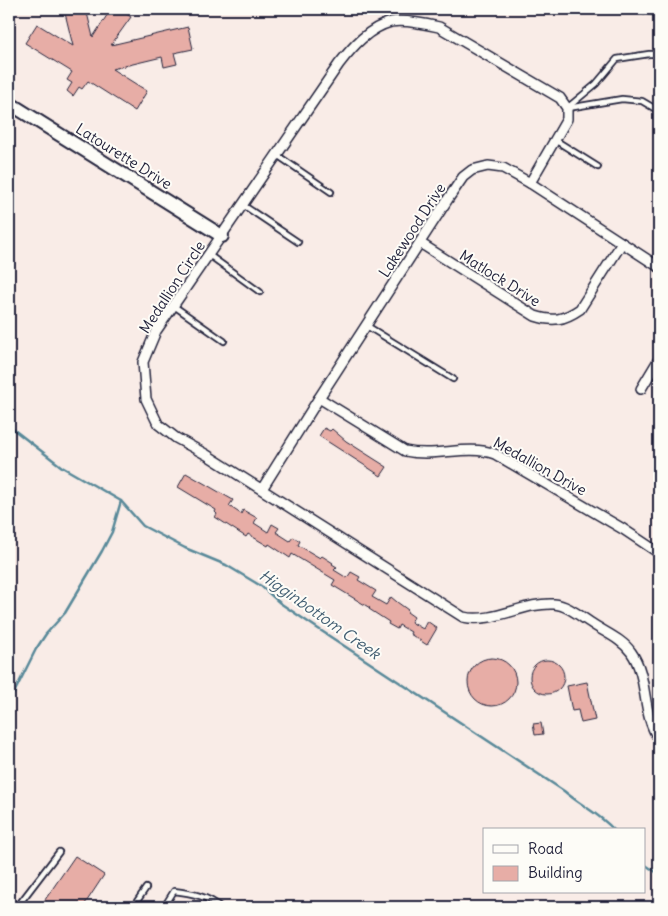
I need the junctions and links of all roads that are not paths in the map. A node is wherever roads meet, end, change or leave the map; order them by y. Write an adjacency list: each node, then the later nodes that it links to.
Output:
1 (659, 54): 3 (lane)
2 (9, 103): 11 (street, Latourette Drive)
3 (567, 108): 4 (lane); 5 (street); 6 (street, Medallion Circle)
4 (659, 111)
5 (555, 140): 7 (lane); 8 (street)
6 (277, 155): 9 (lane); 10 (street, Medallion Circle)
7 (598, 167)
8 (530, 183): 13 (street, Lakewood Drive); 14 (street, Lakewood Drive)
9 (330, 192)
10 (243, 205): 11 (street, Medallion Circle); 12 (lane)
11 (222, 236): 15 (street, Medallion Circle)
12 (298, 242)
13 (420, 243): 14 (street, Matlock Drive); 19 (street, Lakewood Drive)
14 (622, 243): 16 (street, Lakewood Drive)
15 (209, 255): 17 (lane); 18 (street, Medallion Circle)
16 (659, 267)
17 (260, 292)
18 (174, 306): 20 (lane); 25 (street, Medallion Circle)
19 (366, 325): 22 (lane); 24 (street, Lakewood Drive)
20 (224, 341)
21 (659, 359): 23 (street)
22 (453, 378)
23 (641, 389)
24 (318, 398): 25 (street, Lakewood Drive); 26 (street, Medallion Drive)
25 (262, 489): 27 (street, Medallion Circle)
26 (659, 553)
27 (659, 739)
28 (59, 852): 30 (lane)
29 (146, 888): 31 (lane)
30 (17, 907)
31 (133, 907)
32 (164, 907): 33 (lane)
33 (220, 907)

